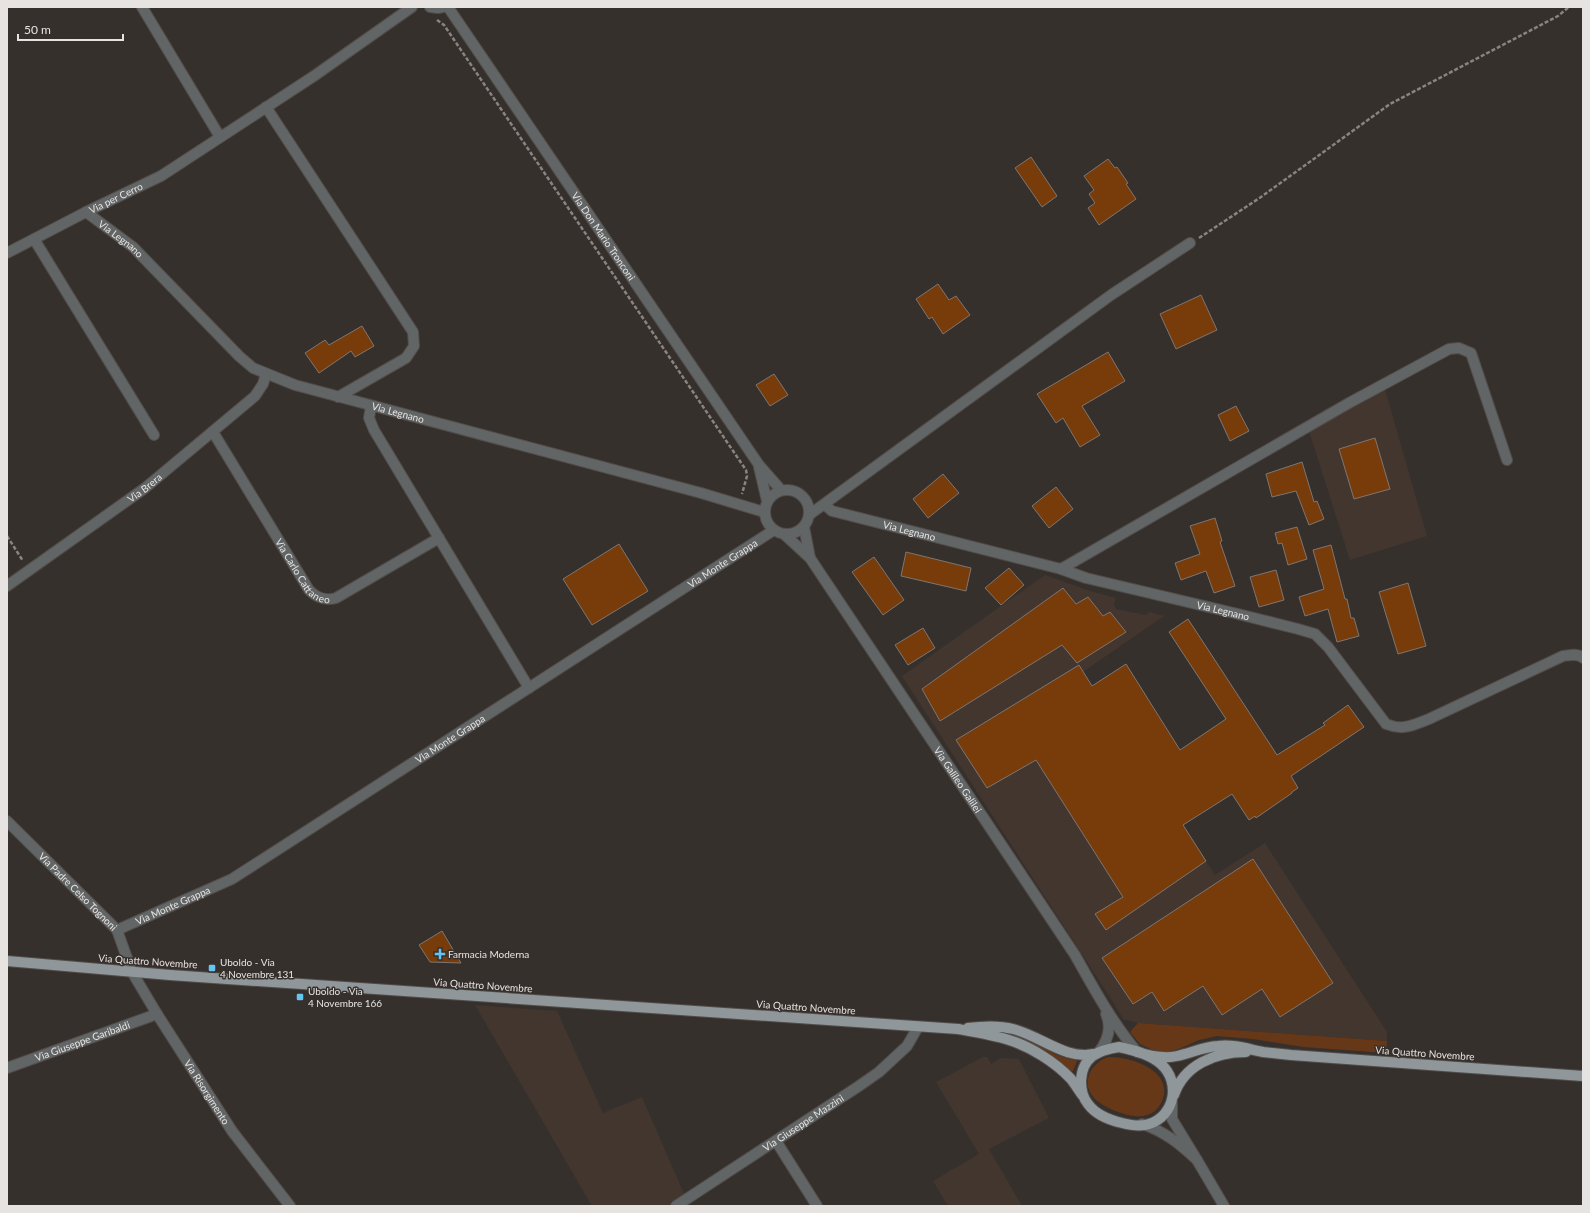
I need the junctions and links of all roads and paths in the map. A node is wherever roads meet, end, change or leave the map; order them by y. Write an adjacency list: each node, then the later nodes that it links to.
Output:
1 (142, 7): 9 (street)
2 (412, 7): 8 (street, Via per Cerro)
3 (430, 7): 4 (street)
4 (443, 7)
5 (448, 7): 20 (street, Via Don Mario Tronconi)
6 (1569, 7): 12 (path)
7 (435, 19): 23 (path)
8 (266, 107): 9 (street, Via per Cerro); 15 (street)
9 (220, 137): 10 (street, Via per Cerro)
10 (86, 212): 11 (street, Via per Cerro); 14 (street, Via Legnano)
11 (34, 239): 13 (street, Via per Cerro); 18 (street)
12 (1190, 243): 24 (street)
13 (7, 253)
14 (266, 374): 15 (street, Via Legnano); 17 (street, Via Brera)
15 (338, 397): 16 (street, Via Legnano)
16 (371, 406): 23 (street, Via Legnano); 30 (street)
17 (213, 432): 30 (street, Via Carlo Cattaneo); 33 (street, Via Brera)
18 (154, 435)
19 (1507, 460): 32 (street)
20 (759, 465): 21 (street, Via Don Mario Tronconi); 22 (street, Via Don Mario Tronconi)
21 (781, 490): 22 (street); 26 (street)
22 (767, 501): 25 (street)
23 (738, 504): 25 (street, Via Legnano)
24 (825, 505): 26 (street); 32 (street, Via Legnano)
25 (764, 512): 28 (street)
26 (809, 515): 27 (street)
27 (804, 527): 28 (street); 31 (street, Via Galileo Galilei)
28 (779, 532): 31 (street, Via Galileo Galilei); 36 (street, Via Monte Grappa)
29 (7, 536): 33 (path)
30 (439, 538): 36 (street)
31 (810, 558): 41 (street, Via Galileo Galilei)
32 (1061, 569): 35 (street, Via Legnano)
33 (28, 570): 34 (street, Via Brera)
34 (7, 586)
35 (1580, 654)
36 (529, 688): 38 (street, Via Monte Grappa)
37 (7, 822): 38 (street, Via Padre Celso Tognoni)
38 (117, 930): 40 (street, Via Padre Celso Tognoni)
39 (7, 962): 40 (main road, Via Quattro Novembre)
40 (132, 972): 42 (street, Via Risorgimento); 43 (main road, Via Quattro Novembre)
41 (1102, 1004): 45 (street, Via Galileo Galilei); 47 (street, Via Galileo Galilei)
42 (157, 1014): 48 (street, Via Giuseppe Garibaldi); 55 (street, Via Risorgimento)
43 (918, 1027): 44 (main road, Via Quattro Novembre); 53 (street, Via Giuseppe Mazzini)
44 (958, 1029): 47 (main road, Via Quattro Novembre); 50 (main road, Via Quattro Novembre)
45 (1137, 1052): 46 (main road, Via Quattro Novembre); 47 (main road); 51 (main road)
46 (1266, 1052): 49 (main road, Via Quattro Novembre); 51 (main road, Via Quattro Novembre)
47 (1096, 1054): 50 (main road)
48 (7, 1068)
49 (1583, 1076)
50 (1083, 1096): 52 (main road)
51 (1172, 1099): 52 (main road); 54 (street)
52 (1142, 1124): 54 (street)
53 (776, 1141): 56 (street, Via Giuseppe Mazzini); 57 (street)
54 (1196, 1160): 58 (street)
55 (290, 1206)
56 (676, 1206)
57 (817, 1206)
58 (1224, 1206)

